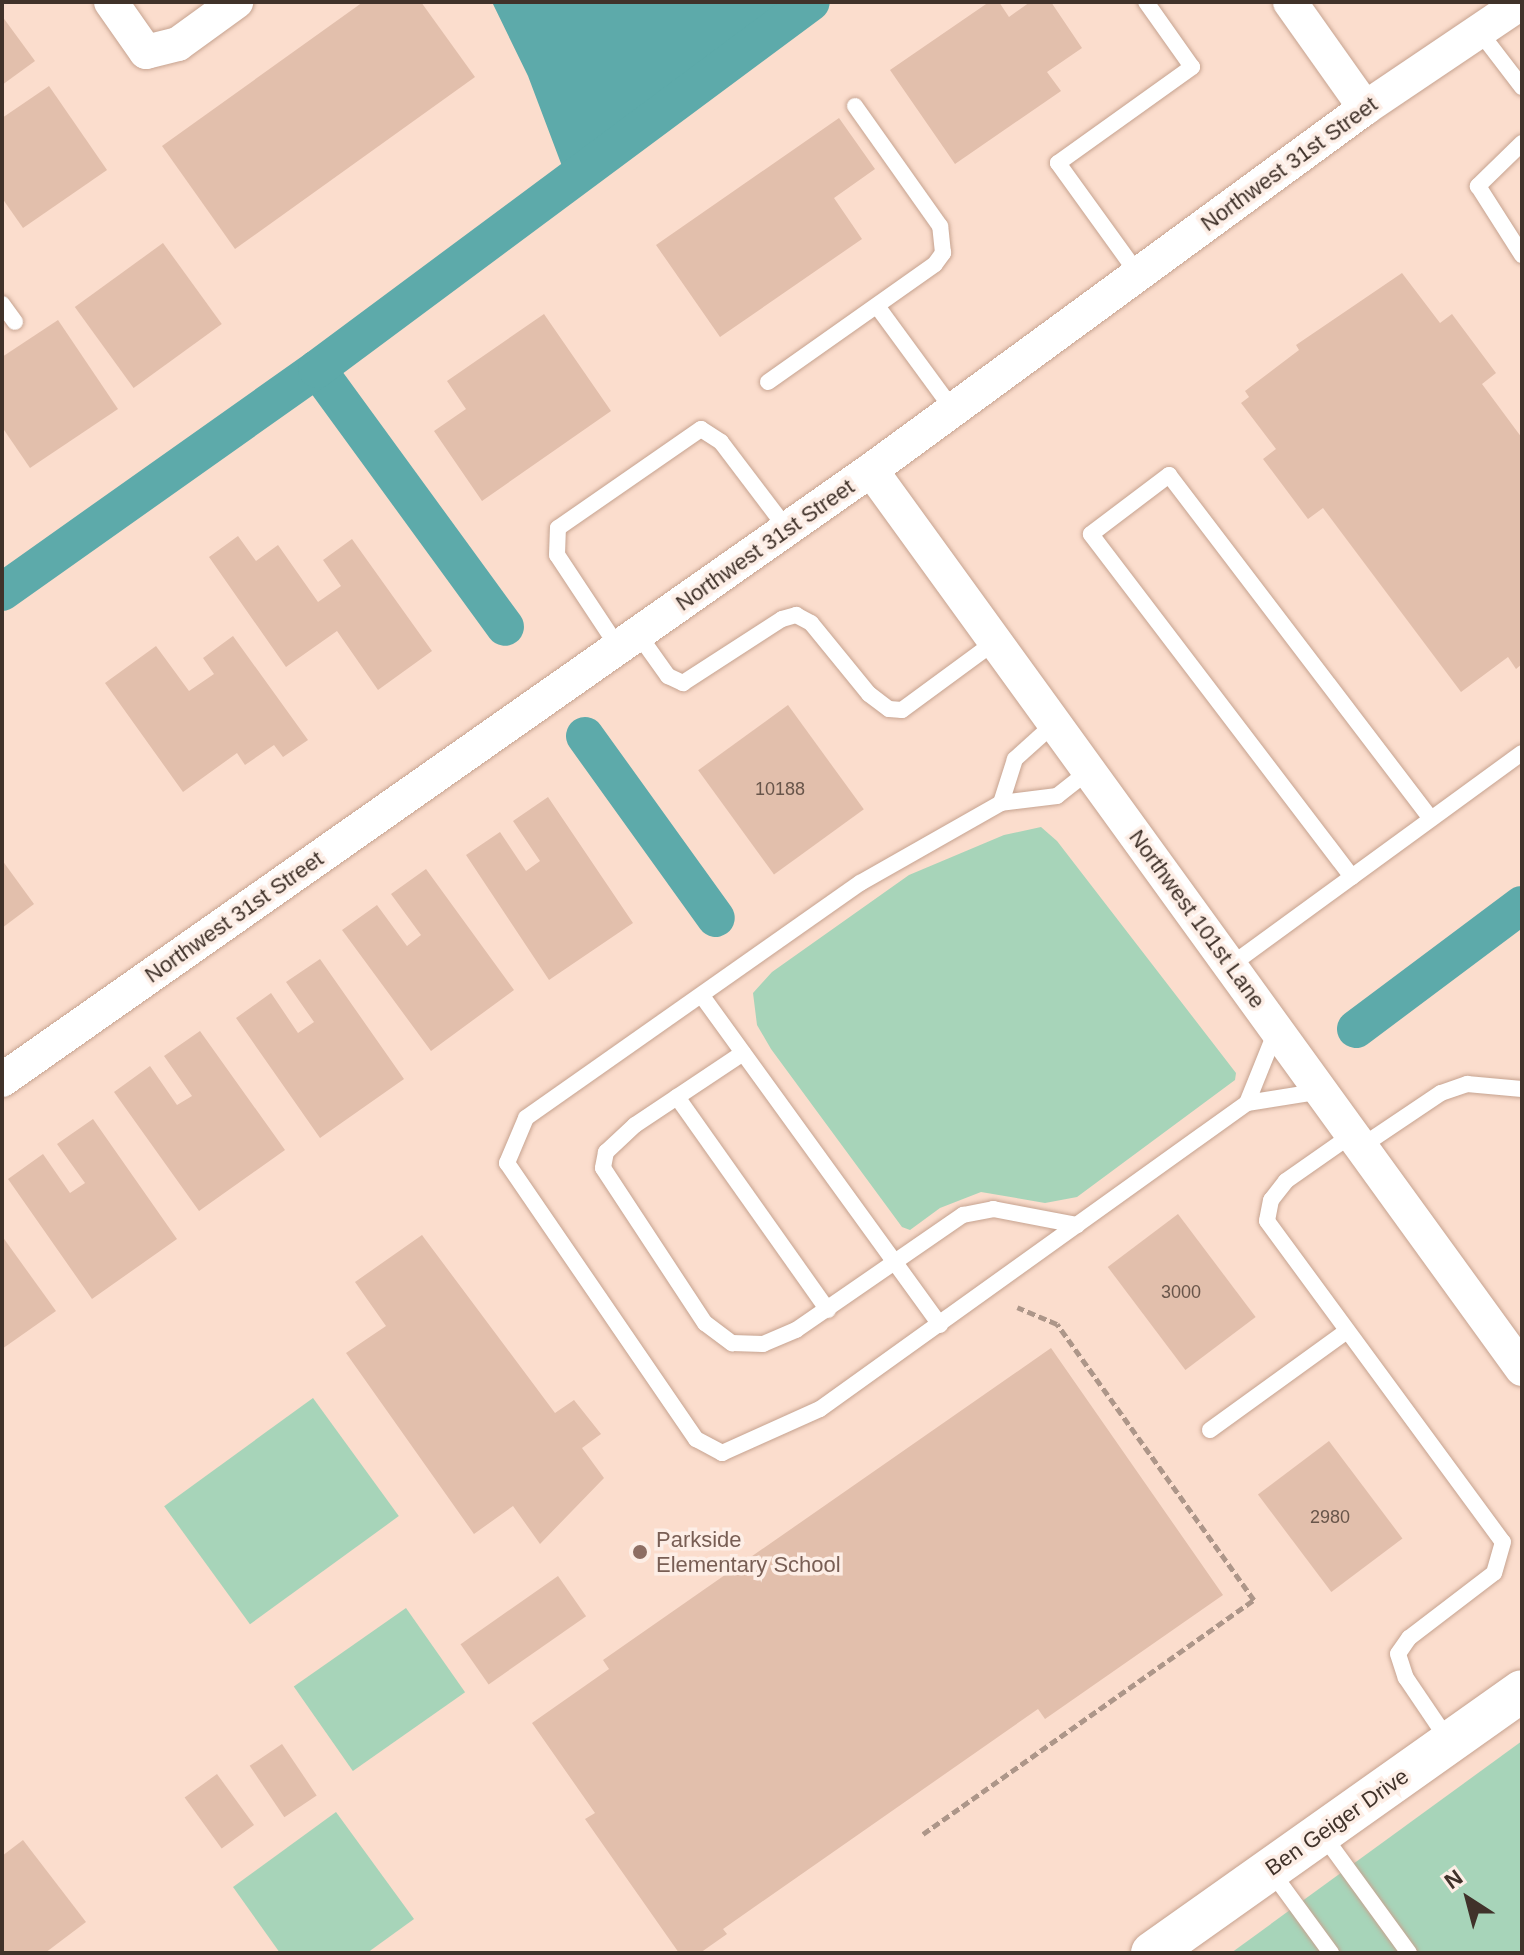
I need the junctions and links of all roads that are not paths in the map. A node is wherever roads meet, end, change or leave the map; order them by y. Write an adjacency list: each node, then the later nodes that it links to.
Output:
1 (111, 2): 2 (street)
2 (236, 2)
3 (1146, 2): 12 (lane)
4 (1290, 2): 9 (street)
5 (1522, 2): 6 (street, Northwest 31st Street)
6 (1479, 31): 7 (lane); 9 (street, Northwest 31st Street)
7 (1522, 87)
8 (855, 106): 14 (lane)
9 (1365, 108): 12 (street, Northwest 31st Street)
10 (1522, 143): 11 (lane)
11 (1522, 255)
12 (1138, 274): 17 (street, Northwest 31st Street)
13 (2, 304): 15 (lane)
14 (877, 306): 16 (lane); 17 (lane)
15 (15, 322)
16 (768, 382)
17 (953, 410): 18 (street, Northwest 31st Street)
18 (871, 470): 19 (street, Northwest 31st Street); 21 (street, Northwest 101st Lane)
19 (787, 529): 20 (street, Northwest 31st Street); 20 (lane)
20 (628, 641): 21 (lane); 32 (street, Northwest 31st Street)
21 (996, 641): 22 (street, Northwest 101st Lane)
22 (1055, 723): 24 (street, Northwest 101st Lane); 25 (lane)
23 (1522, 753): 26 (lane)
24 (1090, 770): 25 (lane); 28 (street, Northwest 101st Lane)
25 (1001, 803): 29 (lane)
26 (1431, 819): 27 (lane); 27 (lane)
27 (1352, 877): 28 (lane)
28 (1231, 965): 30 (street, Northwest 101st Lane)
29 (702, 996): 31 (lane); 41 (lane)
30 (1277, 1029): 34 (street, Northwest 101st Lane); 36 (lane)
31 (743, 1053): 35 (lane); 39 (lane)
32 (2, 1080)
33 (1522, 1089): 37 (lane)
34 (1323, 1091): 36 (lane); 37 (street, Northwest 101st Lane)
35 (677, 1097): 40 (lane); 40 (lane)
36 (1247, 1103): 38 (lane)
37 (1357, 1140): 42 (lane); 43 (street, Northwest 101st Lane)
38 (1077, 1225): 39 (lane); 41 (lane)
39 (895, 1263): 40 (lane); 41 (lane)
40 (828, 1310)
41 (940, 1325)
42 (1347, 1331): 44 (lane); 46 (lane)
43 (1522, 1369)
44 (1210, 1430)
45 (1522, 1691): 46 (street, Ben Geiger Drive)
46 (1449, 1742): 47 (street, Ben Geiger Drive)
47 (1321, 1833): 48 (street, Ben Geiger Drive); 51 (lane)
48 (1270, 1869): 49 (street, Ben Geiger Drive); 50 (lane)
49 (1152, 1953)
50 (1331, 1953)
51 (1409, 1953)

